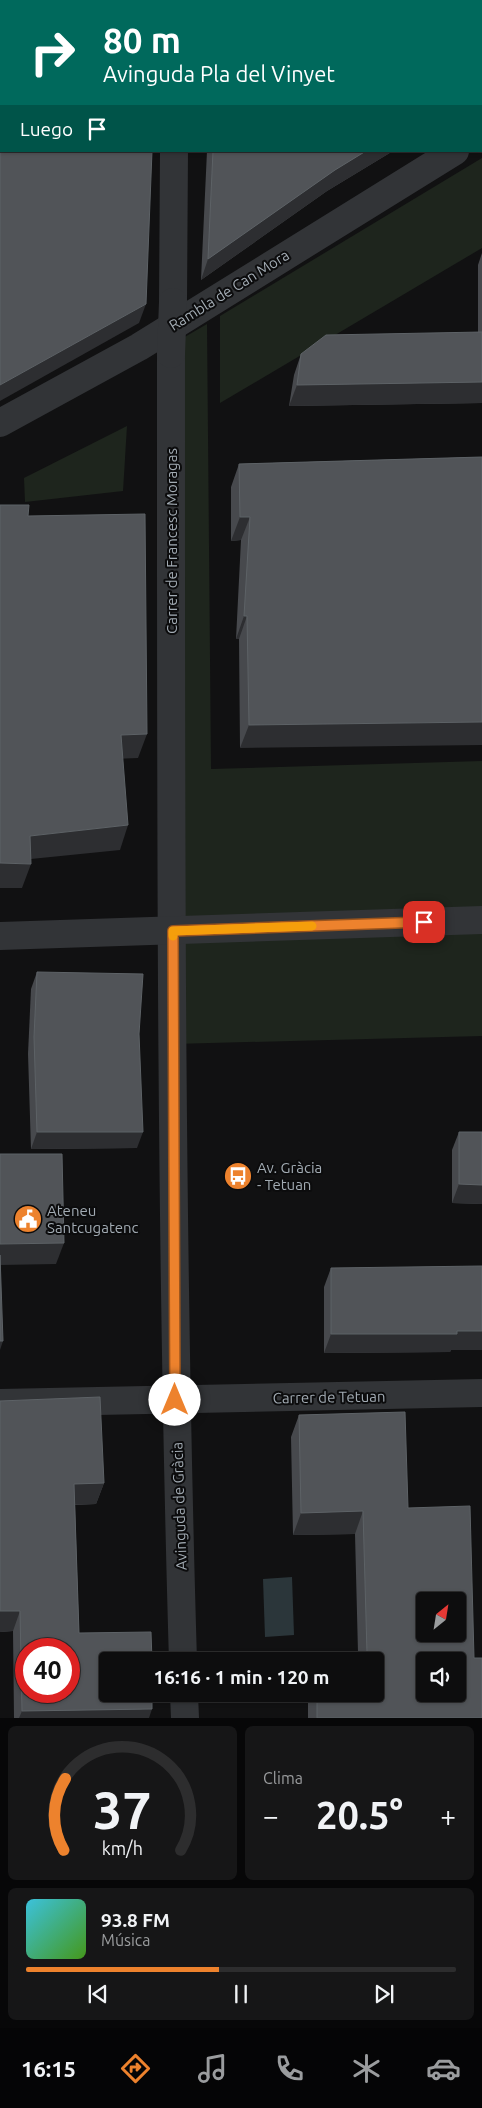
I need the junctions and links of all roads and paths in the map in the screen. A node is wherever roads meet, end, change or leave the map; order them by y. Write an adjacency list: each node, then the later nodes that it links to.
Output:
1 (174, 152): 5 (street, Carrer de Francesc Moragas, bridge)
2 (453, 152): 3 (street, Rambla de Can Mora)
3 (0, 423)
4 (482, 920): 5 (street)
5 (173, 931): 6 (street); 8 (street, Avinguda de Gràcia)
6 (0, 936)
7 (482, 1393): 8 (street, Carrer de Tetuan)
8 (175, 1400): 9 (street, Carrer de Tetuan); 10 (street, Avinguda de Gràcia)
9 (0, 1403)
10 (183, 1652)
11 (184, 1702): 12 (street)
12 (185, 1718)

